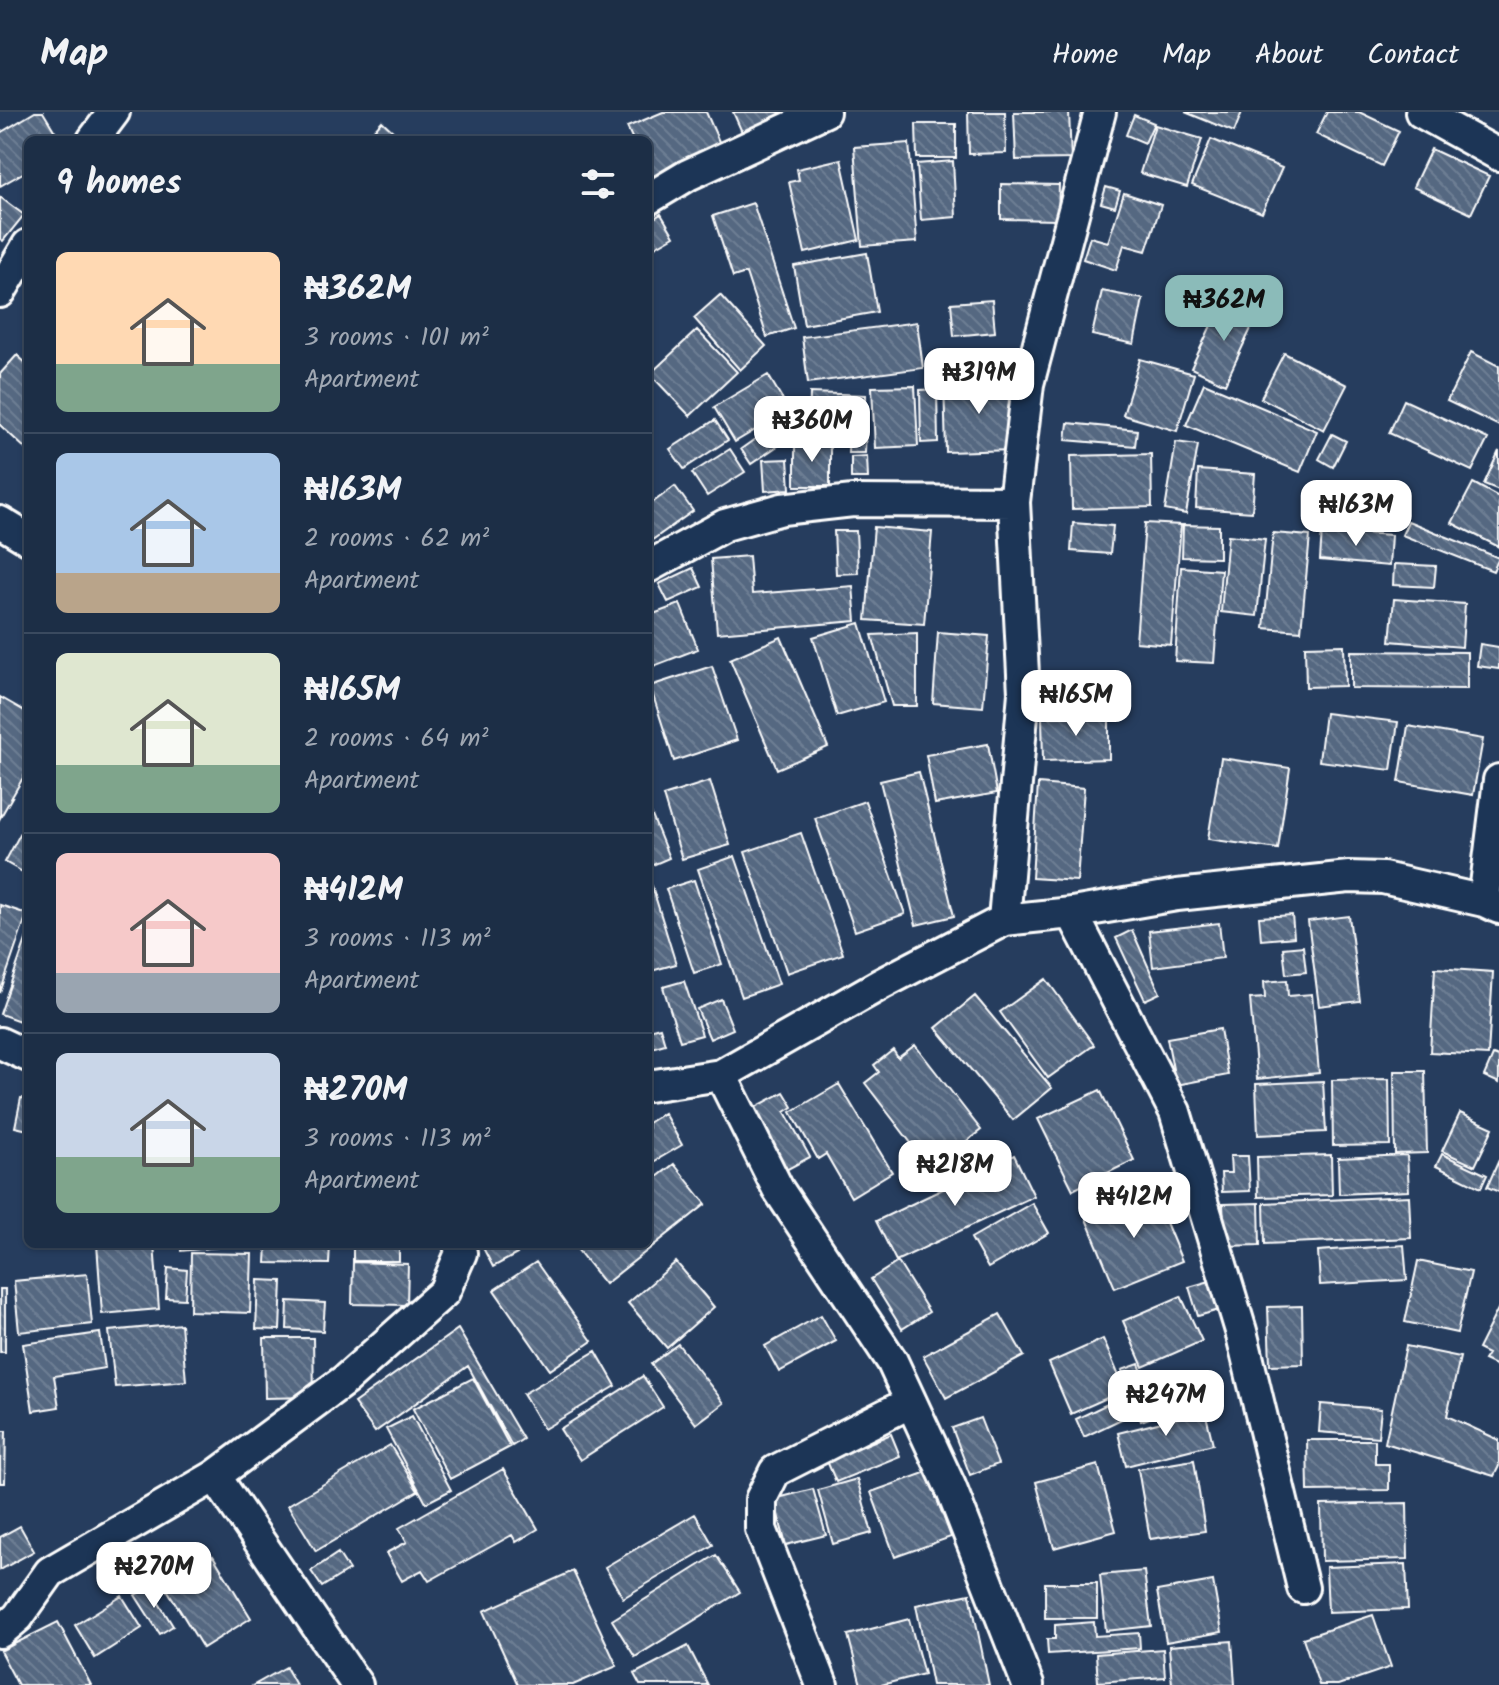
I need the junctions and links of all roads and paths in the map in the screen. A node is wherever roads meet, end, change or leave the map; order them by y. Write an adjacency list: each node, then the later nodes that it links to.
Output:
1 (114, 112): 5 (street)
2 (824, 112): 7 (street)
3 (1100, 112): 10 (street)
4 (1421, 112): 6 (street)
5 (96, 136)
6 (1499, 155)
7 (652, 197)
8 (24, 252): 9 (street)
9 (0, 292)
10 (1014, 502): 13 (street); 17 (street)
11 (0, 522): 12 (street)
12 (24, 537)
13 (652, 565)
14 (1499, 780): 15 (street)
15 (1492, 904): 16 (street)
16 (1072, 913): 17 (street); 25 (street)
17 (1004, 920): 20 (street)
18 (0, 1043): 19 (street)
19 (24, 1054)
20 (721, 1075): 21 (street); 23 (street)
21 (652, 1085)
22 (460, 1248): 24 (street)
23 (911, 1402): 28 (street); 29 (street)
24 (215, 1476): 26 (street); 27 (street)
25 (1303, 1588)
26 (0, 1632)
27 (357, 1685)
28 (822, 1685)
29 (1028, 1685)

